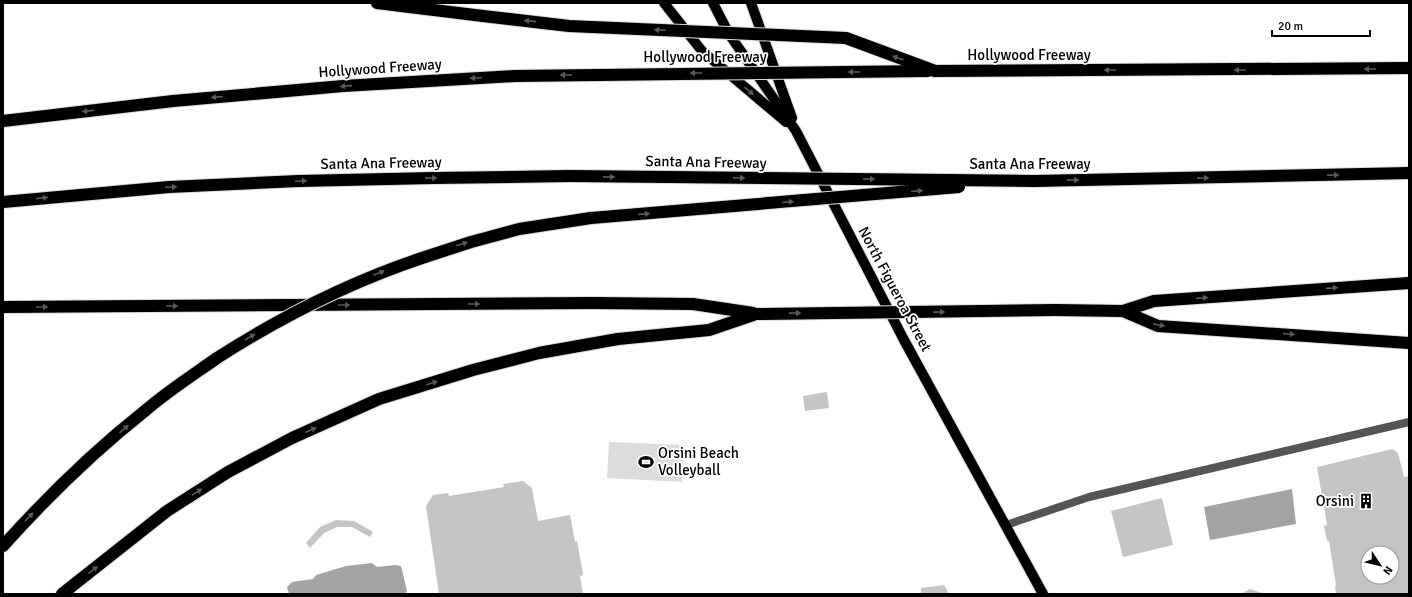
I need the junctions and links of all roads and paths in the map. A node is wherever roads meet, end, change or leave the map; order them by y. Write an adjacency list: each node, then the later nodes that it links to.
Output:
1 (377, 3): 6 (highway, one-way to 1, bridge)
2 (664, 3): 8 (main road, one-way to 8)
3 (712, 3): 8 (main road, North Figueroa Street)
4 (751, 3): 8 (main road)
5 (1409, 68): 6 (highway, Hollywood Freeway, one-way to 6)
6 (935, 71): 7 (highway, Hollywood Freeway, one-way to 7, bridge)
7 (3, 121)
8 (796, 131): 18 (main road, North Figueroa Street)
9 (1409, 174): 10 (highway, Santa Ana Freeway, one-way to 9)
10 (1034, 181): 11 (highway, Santa Ana Freeway, one-way to 10, bridge); 19 (highway, one-way to 10, bridge)
11 (3, 202)
12 (1409, 283): 14 (highway, one-way to 12)
13 (3, 307): 15 (highway, one-way to 15)
14 (1123, 311): 15 (highway, one-way to 14, bridge); 16 (highway, one-way to 16)
15 (756, 314): 20 (highway, one-way to 15)
16 (1409, 342)
17 (1409, 422): 18 (lane)
18 (1006, 525): 21 (main road, North Figueroa Street)
19 (3, 546)
20 (62, 594)
21 (1043, 594)

